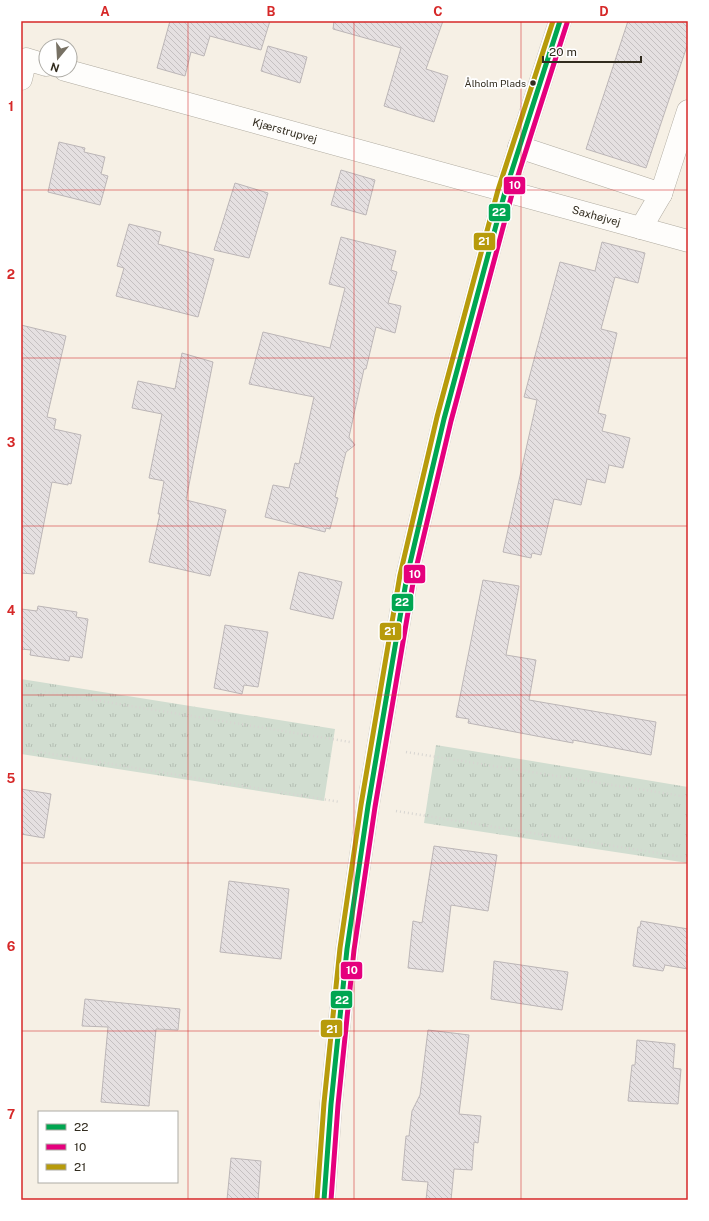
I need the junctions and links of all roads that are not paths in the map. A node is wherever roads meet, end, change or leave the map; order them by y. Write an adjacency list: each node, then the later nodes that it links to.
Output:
1 (560, 21): 6 (main road)
2 (38, 63): 4 (street)
3 (78, 74): 7 (street, Kjærstrupvej)
4 (21, 79)
5 (688, 112): 8 (street)
6 (519, 147): 7 (main road); 8 (street)
7 (505, 192): 9 (street, Saxhøjvej); 11 (main road)
8 (661, 194): 9 (street)
9 (641, 228): 10 (street, Saxhøjvej)
10 (688, 241)
11 (324, 1200)

